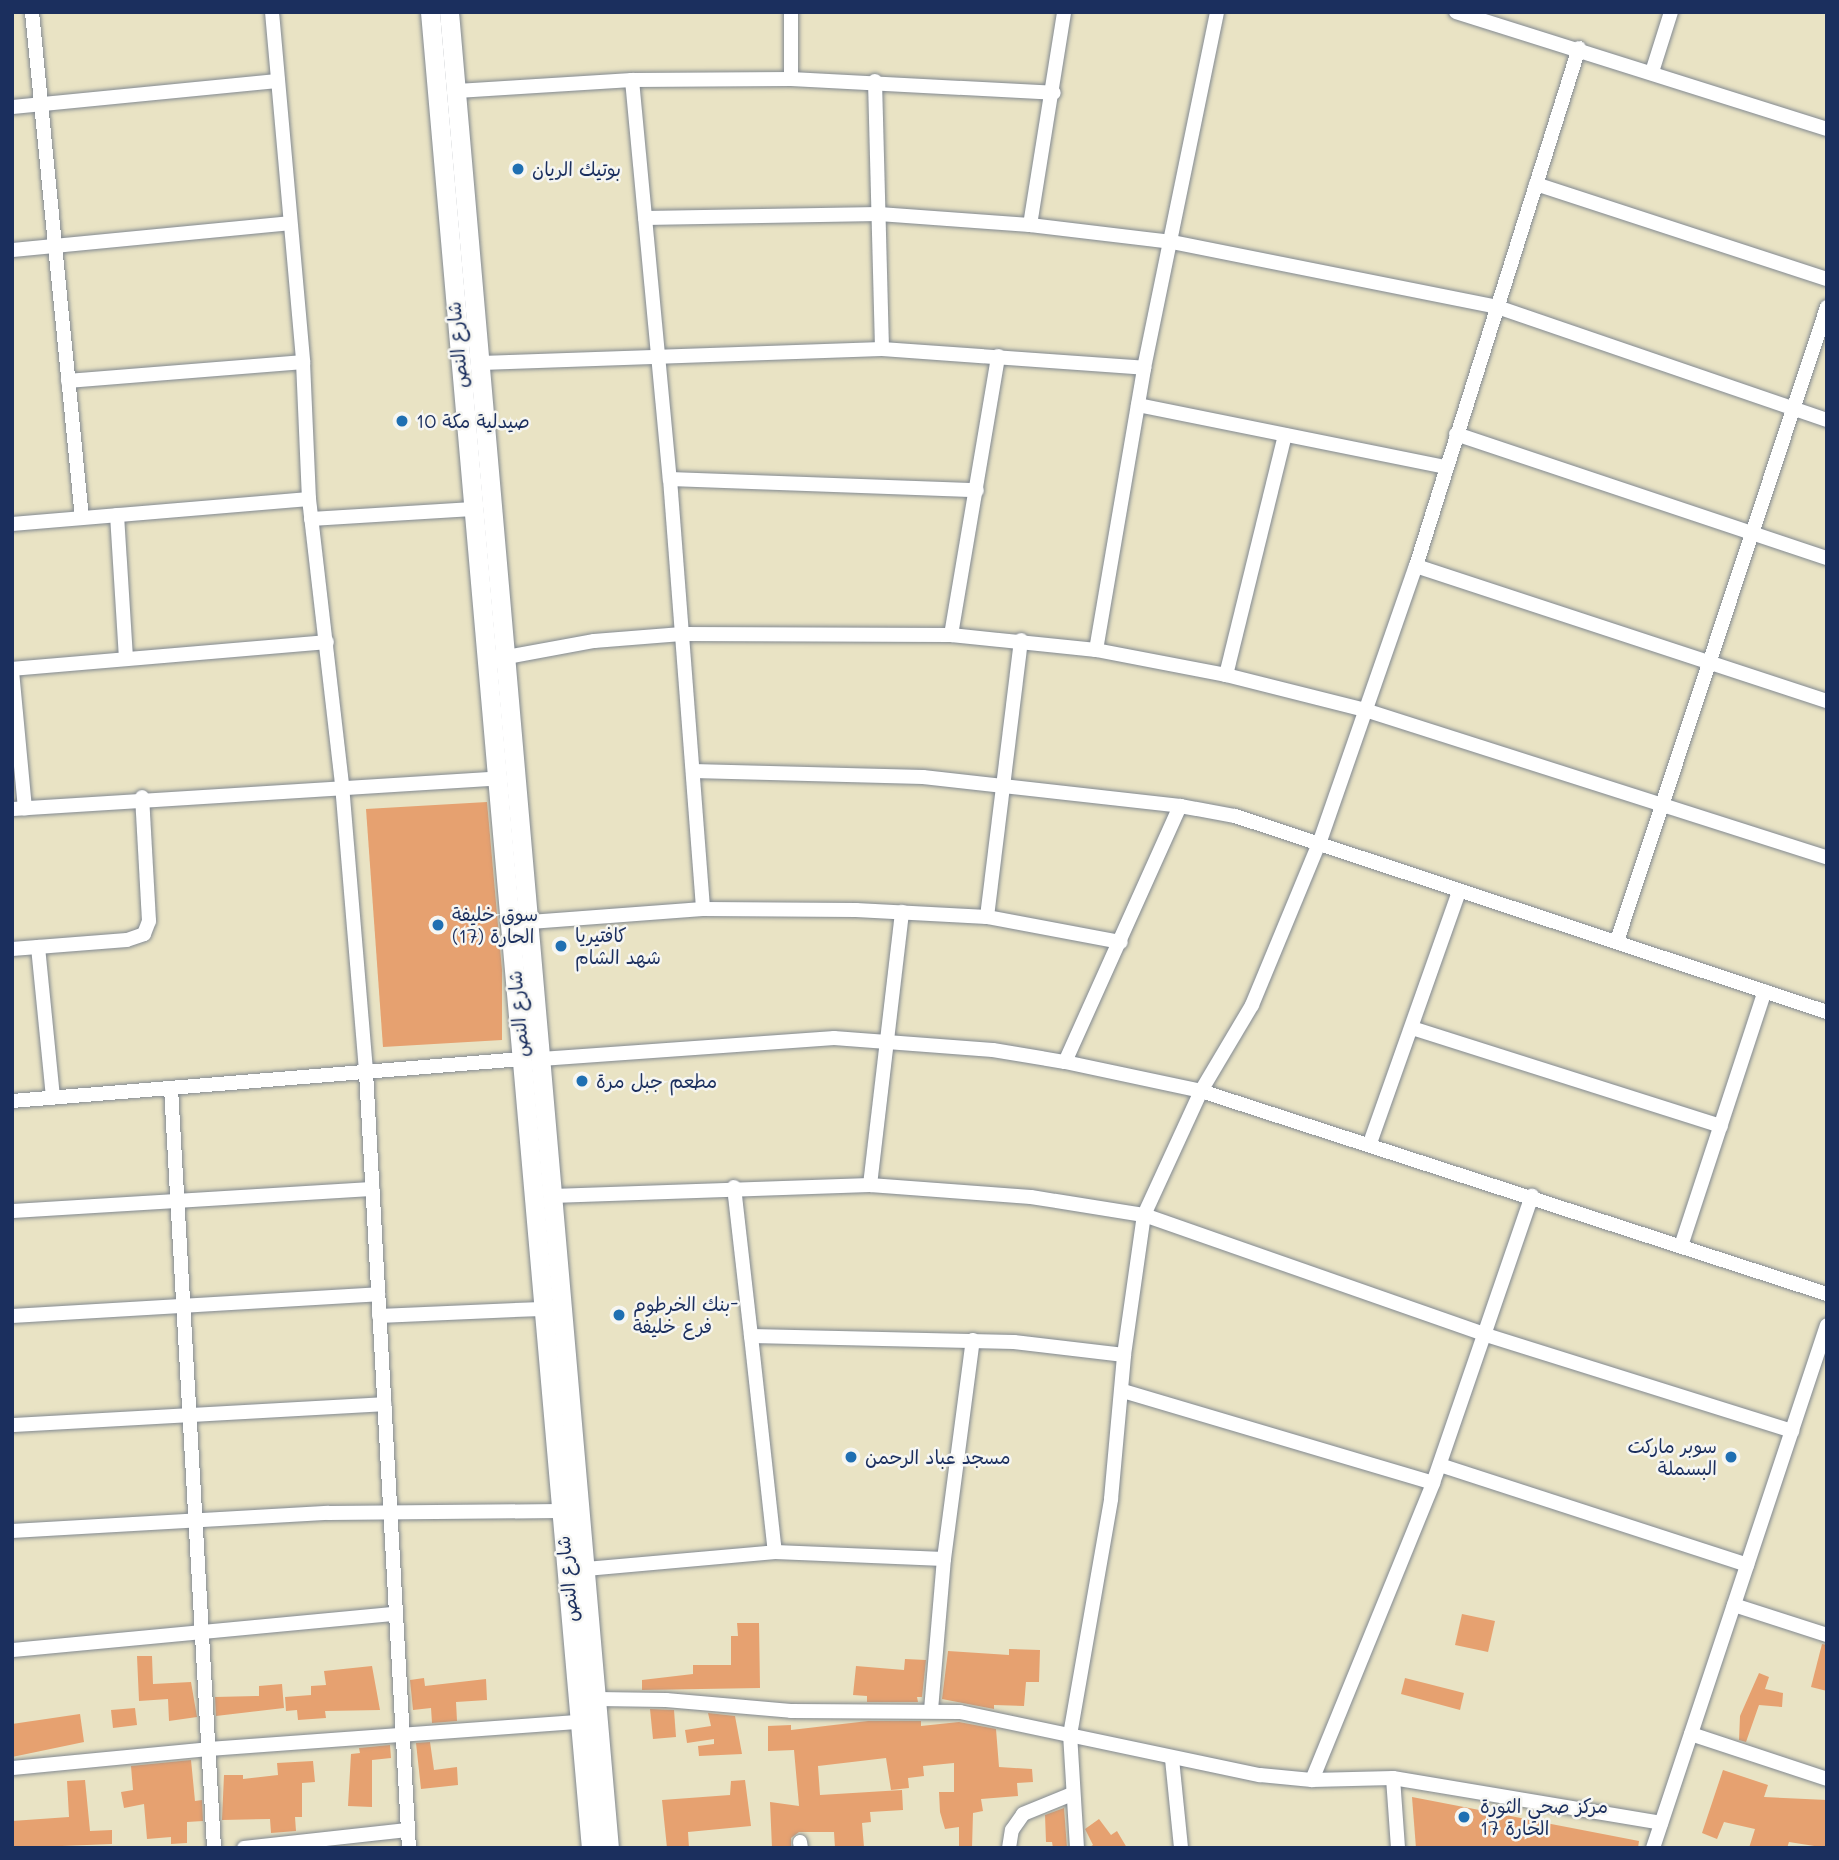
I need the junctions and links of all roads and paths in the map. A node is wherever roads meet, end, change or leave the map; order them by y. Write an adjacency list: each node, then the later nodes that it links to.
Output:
1 (32, 12): 18 (street)
2 (272, 12): 14 (street)
3 (430, 12): 48 (main road, شارع النص)
4 (449, 12): 16 (main road, شارع النص)
5 (791, 12): 12 (street)
6 (1064, 12): 17 (street)
7 (1217, 12): 26 (street)
8 (1455, 12): 10 (street)
9 (1671, 12): 11 (street)
10 (1579, 48): 11 (street); 21 (street)
11 (1652, 72): 20 (street)
12 (791, 79): 13 (street); 15 (street)
13 (632, 80): 16 (street); 23 (street)
14 (278, 81): 18 (street); 24 (street)
15 (875, 81): 17 (street); 22 (street)
16 (457, 91): 36 (main road, شارع النص)
17 (1054, 93): 25 (street)
18 (41, 104): 19 (street); 27 (street)
19 (12, 107)
20 (1827, 129)
21 (1536, 184): 29 (street); 30 (street)
22 (879, 214): 23 (street); 25 (street); 32 (street)
23 (645, 218): 33 (street)
24 (290, 223): 27 (street); 35 (street)
25 (1030, 225): 26 (street)
26 (1172, 242): 30 (street); 37 (street)
27 (52, 247): 28 (street); 38 (street)
28 (12, 250)
29 (1827, 279)
30 (1497, 307): 40 (street); 42 (street)
31 (1827, 307): 40 (street)
32 (881, 349): 33 (street); 34 (street)
33 (657, 354): 36 (street); 45 (street)
34 (998, 356): 37 (street); 46 (street)
35 (303, 362): 38 (street); 47 (street)
36 (481, 363): 61 (main road, شارع النص)
37 (1144, 368): 39 (street)
38 (68, 381): 50 (street)
39 (1138, 405): 43 (street); 60 (street)
40 (1793, 409): 41 (street); 53 (street)
41 (1827, 420)
42 (1456, 434): 44 (street); 53 (street)
43 (1285, 435): 44 (street); 65 (street)
44 (1445, 467): 55 (street)
45 (670, 479): 46 (street); 56 (street)
46 (977, 490): 57 (street)
47 (309, 499): 49 (street); 51 (street)
48 (473, 509): 51 (street); 61 (main road, شارع النص)
49 (117, 515): 50 (street); 62 (street)
50 (82, 518): 52 (street)
51 (311, 519): 59 (street)
52 (12, 524)
53 (1752, 533): 54 (street); 63 (street)
54 (1827, 558)
55 (1416, 566): 63 (street); 67 (street)
56 (682, 634): 57 (street); 61 (street); 68 (street)
57 (951, 635): 58 (street)
58 (1021, 640): 60 (street); 71 (street)
59 (327, 642): 62 (street); 70 (street)
60 (1096, 650): 65 (street)
61 (497, 658): 69 (main road, شارع النص); 82 (main road, شارع النص)
62 (126, 659): 64 (street)
63 (1709, 663): 66 (street); 73 (street)
64 (12, 670): 75 (street)
65 (1226, 675): 67 (street)
66 (1827, 701)
67 (1365, 710): 73 (street); 76 (street)
68 (693, 771): 71 (street); 79 (street)
69 (498, 778): 70 (street); 91 (main road, شارع النص)
70 (342, 785): 72 (street); 93 (street)
71 (1001, 785): 74 (street); 81 (street)
72 (142, 797): 75 (street); 85 (street)
73 (1663, 804): 77 (street); 83 (street)
74 (1180, 806): 76 (street); 84 (street)
75 (19, 808)
76 (1320, 841): 78 (street); 95 (street)
77 (1827, 857)
78 (1459, 892): 83 (street); 89 (street)
79 (703, 909): 80 (street); 82 (street)
80 (902, 912): 81 (street); 90 (street)
81 (987, 917): 84 (street)
82 (530, 922): 91 (main road, شارع النص)
83 (1617, 941): 87 (street)
84 (1121, 942): 92 (street)
85 (38, 947): 86 (street); 96 (street)
86 (12, 949)
87 (1765, 991): 88 (street); 98 (street)
88 (1827, 1012)
89 (1412, 1028): 98 (street); 99 (street)
90 (886, 1041): 91 (street); 92 (street); 100 (street)
91 (531, 1059): 93 (street); 103 (main road, شارع النص); 112 (main road, شارع النص)
92 (1065, 1062): 95 (street)
93 (366, 1072): 94 (street); 102 (street)
94 (171, 1088): 96 (street); 105 (street)
95 (1201, 1091): 99 (street); 107 (street)
96 (53, 1097): 97 (street)
97 (12, 1101)
98 (1721, 1126): 108 (street)
99 (1370, 1143): 104 (street)
100 (870, 1185): 101 (street); 107 (street)
101 (734, 1187): 103 (street); 117 (street)
102 (372, 1189): 105 (street); 109 (street)
103 (552, 1196): 125 (main road, شارع النص)
104 (1532, 1196): 108 (street); 116 (street)
105 (178, 1200): 106 (street); 111 (street)
106 (12, 1211)
107 (1144, 1215): 116 (street); 119 (street)
108 (1681, 1246): 110 (street)
109 (378, 1294): 111 (street); 114 (street)
110 (1827, 1294)
111 (184, 1305): 113 (street); 122 (street)
112 (542, 1309): 114 (street); 126 (main road, شارع النص)
113 (12, 1315)
114 (379, 1316): 121 (street)
115 (1827, 1326): 124 (street)
116 (1486, 1335): 124 (street); 127 (street)
117 (751, 1336): 118 (street); 133 (street)
118 (973, 1340): 119 (street); 134 (street)
119 (1124, 1355): 120 (street)
120 (1123, 1391): 128 (street); 147 (street)
121 (384, 1404): 122 (street); 129 (street)
122 (191, 1415): 123 (street); 131 (street)
123 (12, 1425)
124 (1792, 1431): 135 (street)
125 (576, 1464): 126 (main road); 136 (main road, شارع النص)
126 (555, 1465): 130 (main road, شارع النص)
127 (1440, 1465): 128 (street); 135 (street)
128 (1433, 1483): 153 (street)
129 (388, 1511): 130 (street); 131 (street); 138 (street)
130 (560, 1511): 144 (main road, شارع النص)
131 (196, 1520): 132 (street); 139 (street)
132 (12, 1531)
133 (775, 1552): 134 (street); 136 (street)
134 (944, 1559): 143 (street)
135 (1747, 1564): 137 (street)
136 (586, 1569): 142 (main road, شارع النص)
137 (1734, 1605): 140 (street); 145 (street)
138 (393, 1614): 139 (street); 146 (street)
139 (202, 1632): 141 (street); 148 (street)
140 (1827, 1635)
141 (12, 1650)
142 (597, 1699): 143 (street); 144 (main road, شارع النص)
143 (931, 1710): 147 (street)
144 (589, 1721): 146 (street); 160 (main road, شارع النص); 161 (main road, شارع النص)
145 (1690, 1734): 152 (street); 155 (street)
146 (402, 1735): 148 (street); 156 (street)
147 (1070, 1735): 149 (street); 154 (street)
148 (209, 1749): 150 (street); 157 (street)
149 (1172, 1759): 153 (street); 164 (street)
150 (12, 1768)
151 (1393, 1778): 153 (street); 155 (street); 165 (street)
152 (1827, 1779)
153 (1312, 1780)
154 (1072, 1794): 162 (street); 163 (street)
155 (1661, 1823): 166 (street)
156 (407, 1830): 158 (street); 159 (street)
157 (214, 1848)
158 (244, 1848)
159 (409, 1848)
160 (591, 1848)
161 (609, 1848)
162 (1009, 1848)
163 (1077, 1848)
164 (1181, 1848)
165 (1398, 1848)
166 (1653, 1848)

